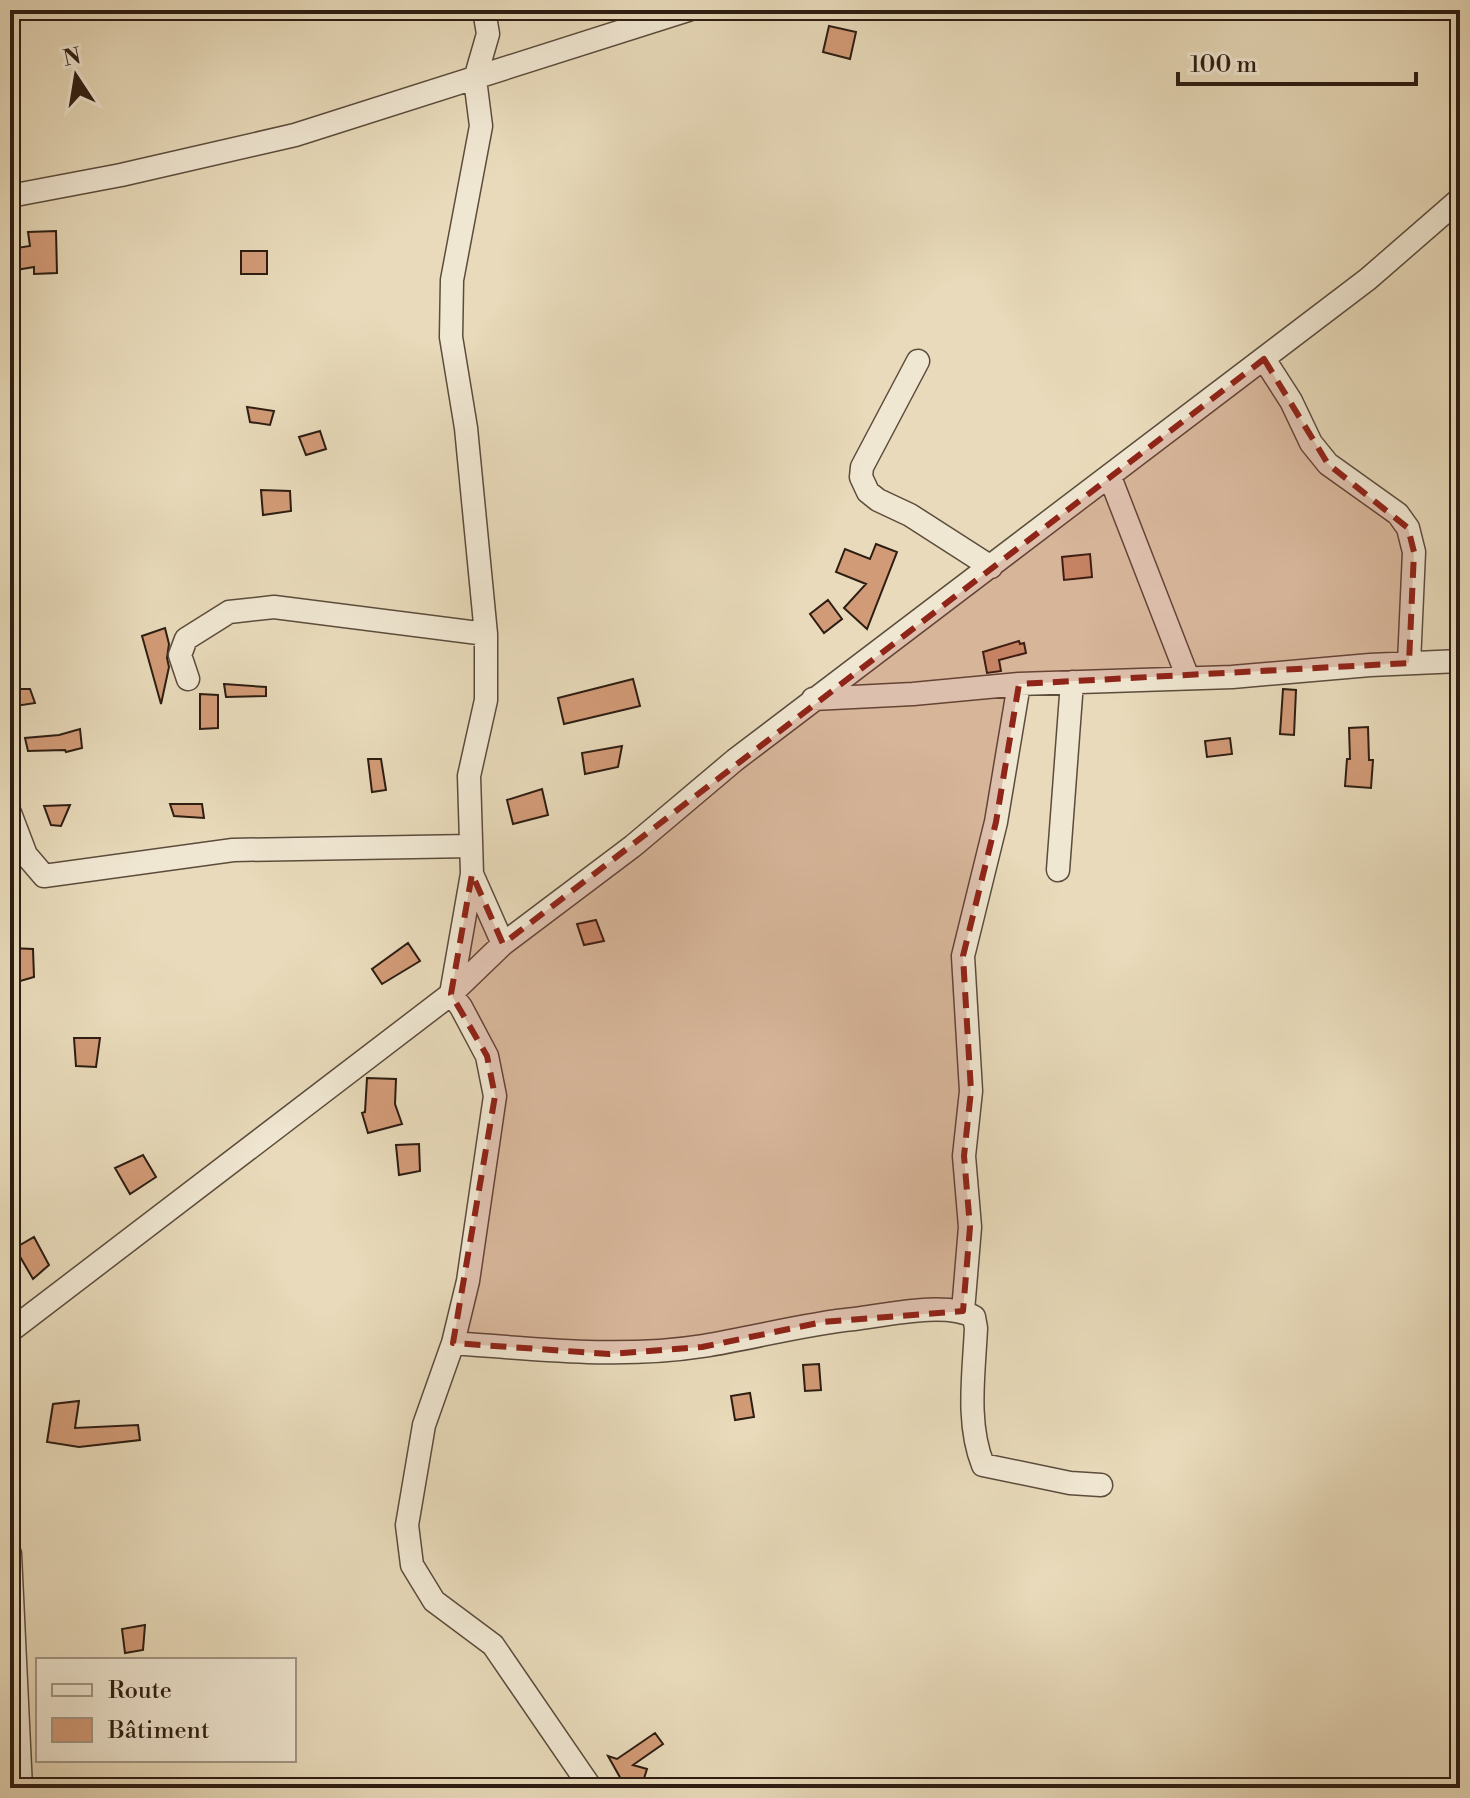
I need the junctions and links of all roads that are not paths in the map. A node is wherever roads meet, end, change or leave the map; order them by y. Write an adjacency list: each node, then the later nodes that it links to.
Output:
1 (484, 10): 3 (street)
2 (688, 10): 3 (street)
3 (475, 79): 4 (street); 10 (street)
4 (10, 196)
5 (1460, 199): 6 (street)
6 (1264, 359): 8 (street); 12 (street)
7 (918, 361): 9 (street)
8 (1110, 477): 9 (street); 13 (street)
9 (991, 567): 17 (street)
10 (486, 634): 14 (street); 19 (street)
11 (1460, 661): 12 (street)
12 (1409, 663): 13 (street)
13 (1188, 678): 15 (street)
14 (188, 679)
15 (1072, 682): 16 (street); 20 (street)
16 (1019, 684): 17 (street); 24 (street)
17 (813, 699): 22 (street)
18 (10, 813): 19 (street)
19 (471, 846): 21 (street)
20 (1058, 870)
21 (472, 874): 22 (street); 23 (street)
22 (503, 944): 23 (street)
23 (451, 994): 25 (street); 26 (street)
24 (963, 1311): 26 (street); 27 (street)
25 (10, 1331)
26 (453, 1343): 30 (street)
27 (1101, 1485)
28 (10, 1554): 29 (street)
29 (21, 1788)
30 (591, 1788)

